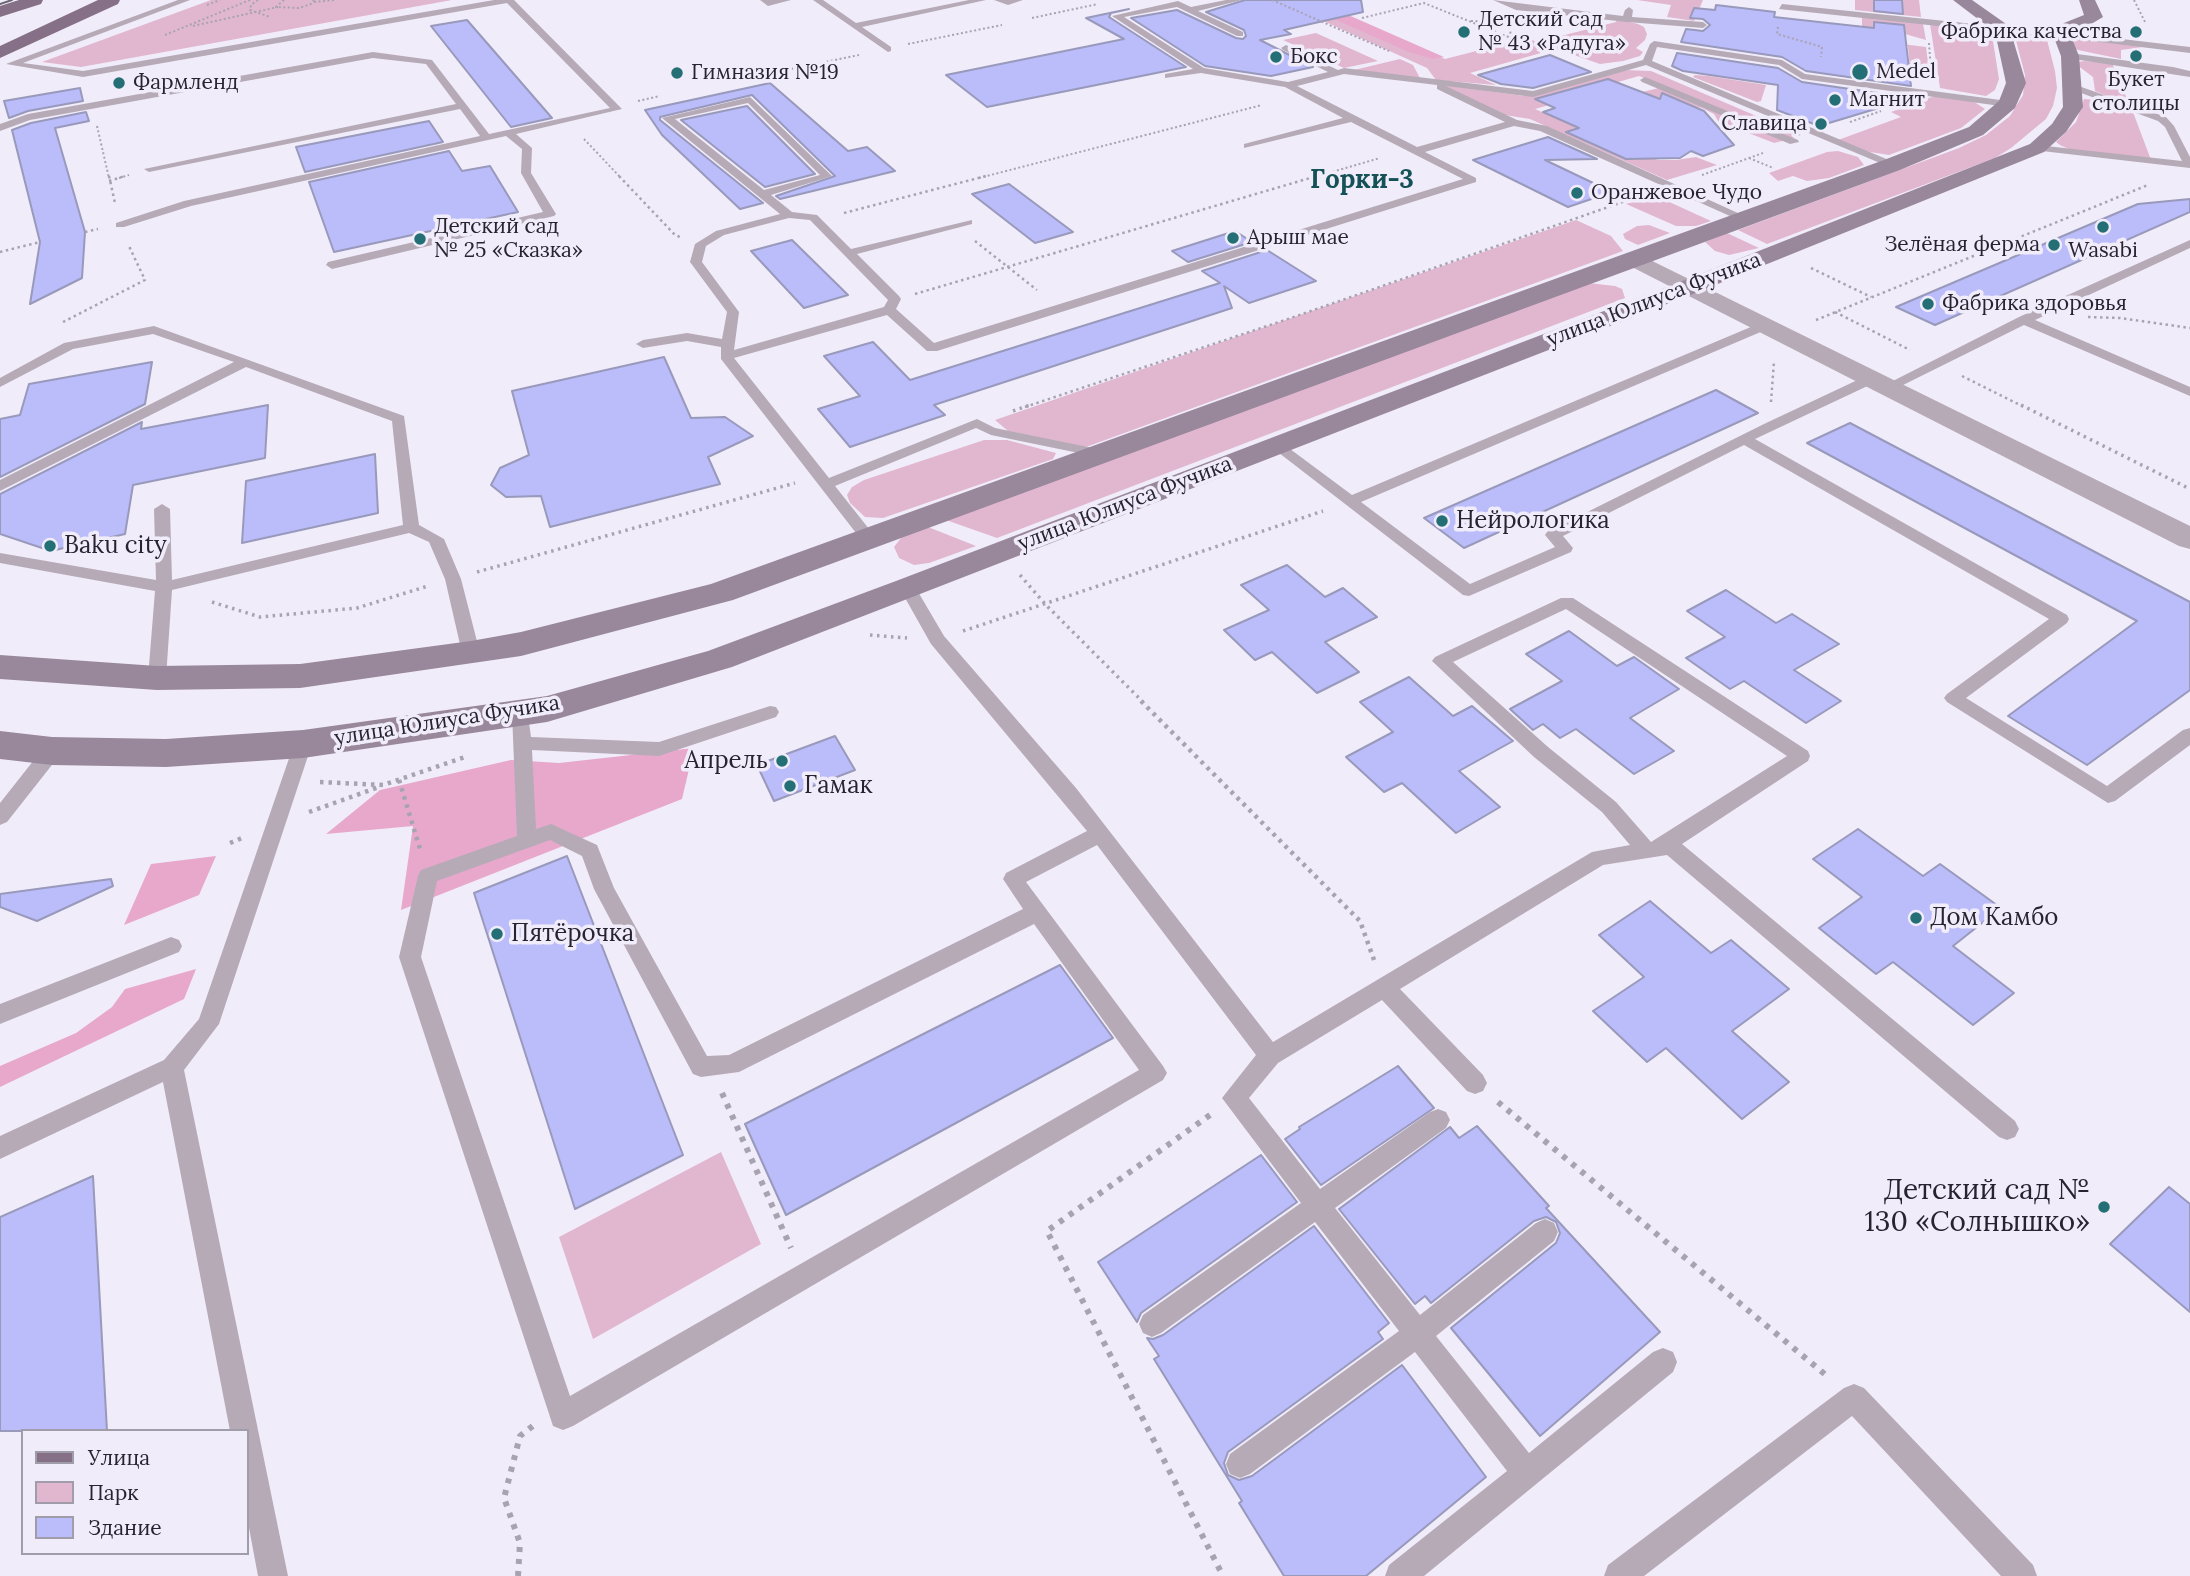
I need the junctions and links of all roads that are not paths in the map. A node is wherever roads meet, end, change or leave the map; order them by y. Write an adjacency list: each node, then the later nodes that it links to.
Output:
1 (35, 0): 17 (main road)
2 (112, 0): 28 (main road)
3 (186, 0): 28 (lane)
4 (509, 0): 33 (lane); 46 (lane)
5 (764, 0): 6 (lane)
6 (787, 0)
7 (817, 0): 20 (lane)
8 (982, 0): 20 (lane)
9 (998, 0): 10 (lane)
10 (1019, 0)
11 (1238, 0): 16 (lane)
12 (1497, 0): 18 (lane)
13 (1961, 0): 21 (main road)
14 (2087, 0): 24 (main road)
15 (1782, 7): 21 (lane)
16 (1189, 10): 22 (lane); 31 (lane)
17 (0, 12)
18 (1649, 21): 19 (lane); 23 (lane)
19 (1703, 25)
20 (857, 26): 26 (lane)
21 (2003, 30): 41 (main road)
22 (1240, 34)
23 (1654, 44): 29 (lane); 41 (lane)
24 (2066, 45): 27 (lane); 34 (lane); 40 (main road, улица Юлиуса Фучика)
25 (1286, 48): 32 (lane)
26 (888, 49)
27 (2190, 50)
28 (6, 59): 30 (lane); 33 (lane)
29 (1647, 62): 37 (lane); 52 (lane)
30 (0, 68)
31 (1201, 70): 35 (lane); 38 (lane)
32 (1337, 73): 37 (lane); 38 (lane)
33 (83, 74): 39 (lane)
34 (2190, 74)
35 (1168, 76)
36 (1645, 80): 48 (lane)
37 (1430, 81): 44 (lane)
38 (1288, 85): 43 (lane)
39 (86, 87)
40 (2073, 87): 50 (main road, улица Юлиуса Фучика); 53 (lane)
41 (2008, 104): 52 (main road, улица Юлиуса Фучика)
42 (462, 106): 45 (lane); 47 (lane); 54 (lane)
43 (1353, 118): 49 (lane); 51 (lane)
44 (1514, 123): 51 (lane); 57 (lane)
45 (0, 128)
46 (509, 134): 47 (lane); 63 (lane)
47 (487, 139): 59 (lane)
48 (1794, 142)
49 (1248, 146)
50 (2037, 148): 53 (lane); 64 (main road, улица Юлиуса Фучика)
51 (1414, 150): 65 (lane)
52 (1892, 165): 57 (main road, улица Юлиуса Фучика)
53 (2189, 165)
54 (149, 169)
55 (762, 194): 55 (lane); 56 (lane)
56 (789, 215): 61 (lane); 69 (lane)
57 (1745, 219): 62 (main road, улица Юлиуса Фучика)
58 (968, 222): 61 (lane)
59 (120, 225)
60 (2190, 244): 66 (lane)
61 (849, 253): 65 (lane)
62 (1634, 259): 64 (street); 76 (main road, улица Юлиуса Фучика)
63 (332, 265)
64 (1689, 287): 67 (street); 75 (main road, улица Юлиуса Фучика)
65 (892, 305): 69 (lane)
66 (2028, 318): 72 (lane); 73 (lane)
67 (1773, 330): 72 (street); 79 (lane)
68 (643, 344): 69 (lane)
69 (727, 350): 77 (lane)
70 (245, 362): 71 (lane); 78 (lane); 81 (lane)
71 (0, 383)
72 (1880, 383): 74 (lane); 82 (street)
73 (2190, 392)
74 (1746, 440): 79 (lane); 91 (lane)
75 (1277, 446): 79 (lane); 84 (main road, улица Юлиуса Фучика)
76 (1103, 454): 77 (lane); 84 (main road, улица Юлиуса Фучика)
77 (823, 480): 84 (lane)
78 (0, 486)
79 (1350, 502)
80 (162, 509): 85 (lane)
81 (411, 528): 85 (lane); 86 (lane)
82 (2190, 539)
83 (0, 558): 85 (lane)
84 (889, 564): 86 (main road, улица Юлиуса Фучика); 90 (main road, улица Юлиуса Фучика); 97 (lane)
85 (164, 587): 88 (lane)
86 (471, 653): 88 (main road, улица Юлиуса Фучика)
87 (0, 667): 88 (main road, улица Юлиуса Фучика)
88 (157, 678)
89 (770, 712): 92 (lane)
90 (521, 713): 92 (lane); 93 (main road, улица Юлиуса Фучика)
91 (2190, 735)
92 (522, 743): 98 (lane)
93 (303, 744): 95 (main road, улица Юлиуса Фучика); 105 (lane)
94 (0, 745): 95 (main road, улица Юлиуса Фучика)
95 (52, 751): 96 (lane)
96 (0, 817)
97 (1100, 834): 100 (lane); 104 (lane)
98 (527, 841): 100 (lane); 100 (lane)
99 (1657, 847): 99 (lane); 102 (lane); 108 (lane)
100 (1037, 912)
101 (171, 946): 103 (lane)
102 (1383, 986): 104 (lane); 106 (lane)
103 (0, 1014)
104 (1270, 1056): 110 (lane)
105 (172, 1068): 109 (lane); 115 (lane)
106 (1475, 1083)
107 (1438, 1120): 110 (lane)
108 (2007, 1129)
109 (0, 1148)
110 (1319, 1207): 112 (lane); 113 (lane)
111 (1545, 1232): 113 (lane)
112 (1152, 1324)
113 (1418, 1333): 117 (lane); 118 (lane)
114 (1664, 1362): 118 (lane)
115 (244, 1429)
116 (248, 1449): 119 (lane)
117 (1240, 1464)
118 (1527, 1474): 120 (lane)
119 (273, 1576)
120 (1400, 1576)
121 (1619, 1576): 122 (lane)
122 (2022, 1576)

